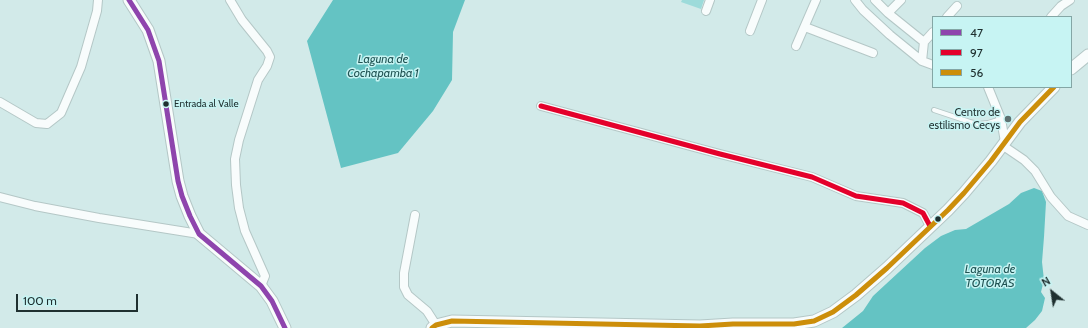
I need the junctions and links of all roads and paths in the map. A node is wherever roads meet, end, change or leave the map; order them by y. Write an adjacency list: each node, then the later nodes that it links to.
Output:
1 (98, 0): 28 (street)
2 (129, 0): 37 (main road)
3 (230, 0): 38 (street)
4 (710, 0): 12 (street)
5 (762, 0): 17 (street)
6 (816, 0): 16 (street)
7 (855, 0): 23 (street)
8 (875, 0): 13 (street)
9 (901, 0): 13 (street)
10 (1070, 0): 15 (street)
11 (957, 6): 14 (street)
12 (706, 11)
13 (888, 13): 19 (street)
14 (948, 16)
15 (1052, 16)
16 (805, 27): 20 (street); 21 (street)
17 (750, 31)
18 (932, 33): 19 (street)
19 (924, 42): 23 (street)
20 (796, 46)
21 (873, 53)
22 (1088, 55): 25 (main road)
23 (922, 61): 24 (street)
24 (932, 65)
25 (1072, 68)
26 (988, 88): 31 (street)
27 (1053, 88): 32 (main road)
28 (0, 102)
29 (541, 106): 35 (street)
30 (934, 110): 31 (lane)
31 (1001, 119): 32 (street)
32 (1003, 144): 35 (main road); 36 (street)
33 (0, 197): 37 (street)
34 (415, 214): 41 (street)
35 (930, 226): 40 (main road)
36 (1088, 226)
37 (199, 234): 38 (main road)
38 (261, 286): 42 (main road)
39 (540, 325): 40 (main road); 41 (main road)
40 (770, 326)
41 (434, 327)
42 (285, 328)

